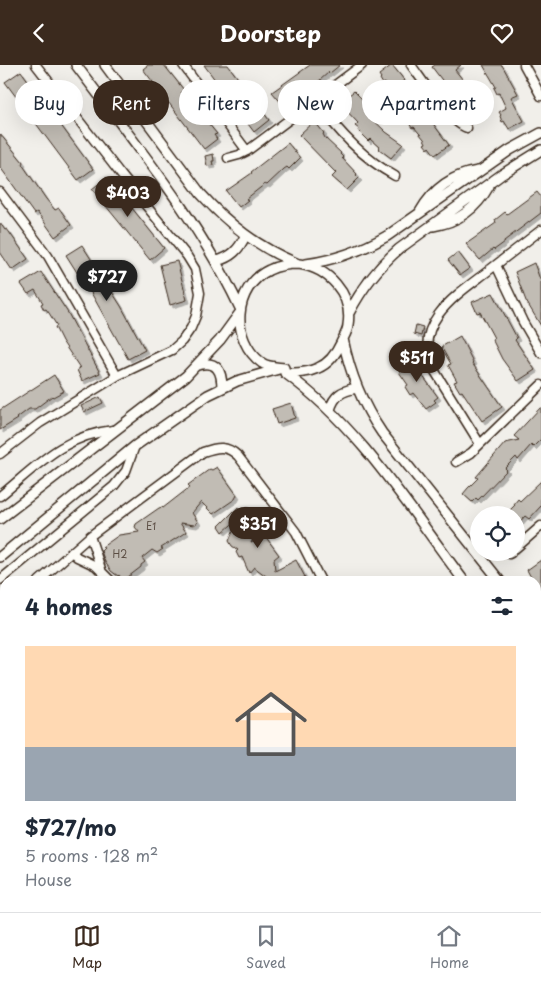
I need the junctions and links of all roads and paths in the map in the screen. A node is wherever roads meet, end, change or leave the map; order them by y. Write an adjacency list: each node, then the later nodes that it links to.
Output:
1 (36, 65): 38 (street)
2 (76, 65): 29 (street)
3 (105, 65): 28 (street)
4 (183, 65): 15 (street)
5 (362, 65): 8 (street)
6 (411, 65): 12 (street)
7 (524, 65): 9 (street)
8 (342, 80)
9 (541, 96)
10 (282, 125): 15 (street)
11 (334, 125): 18 (street)
12 (467, 128)
13 (541, 133): 17 (street)
14 (541, 150): 20 (street)
15 (247, 151): 16 (street)
16 (228, 158)
17 (481, 171): 19 (street); 24 (street)
18 (395, 176)
19 (471, 177): 21 (street); 23 (street)
20 (490, 183): 21 (street); 26 (street)
21 (481, 190): 25 (street)
22 (0, 192): 38 (street)
23 (432, 205): 24 (street); 25 (street)
24 (419, 214): 30 (street)
25 (442, 218): 26 (street)
26 (430, 227): 33 (street)
27 (541, 230): 31 (street)
28 (245, 235): 29 (street); 30 (street)
29 (216, 261): 32 (street)
30 (301, 264): 32 (street); 33 (street)
31 (496, 265): 35 (street); 44 (street)
32 (239, 310): 36 (street); 37 (street)
33 (349, 313): 34 (street)
34 (343, 339): 37 (street); 41 (street)
35 (541, 353)
36 (198, 365): 40 (street); 43 (street)
37 (284, 371): 40 (street); 42 (street)
38 (117, 376): 46 (street)
39 (541, 385): 44 (street)
40 (222, 388): 45 (street)
41 (356, 388): 42 (street); 61 (street)
42 (330, 410): 60 (street)
43 (113, 430): 48 (street); 49 (street)
44 (480, 444): 47 (street)
45 (135, 446): 54 (street); 56 (street)
46 (0, 454)
47 (456, 462)
48 (0, 496)
49 (0, 519)
50 (540, 529): 52 (street)
51 (90, 535): 53 (street); 55 (street); 59 (street)
52 (525, 541)
53 (72, 551): 55 (street); 57 (street)
54 (0, 557)
55 (102, 571): 58 (street)
56 (5, 576)
57 (44, 576)
58 (106, 576)
59 (318, 576)
60 (460, 576)
61 (496, 576)

